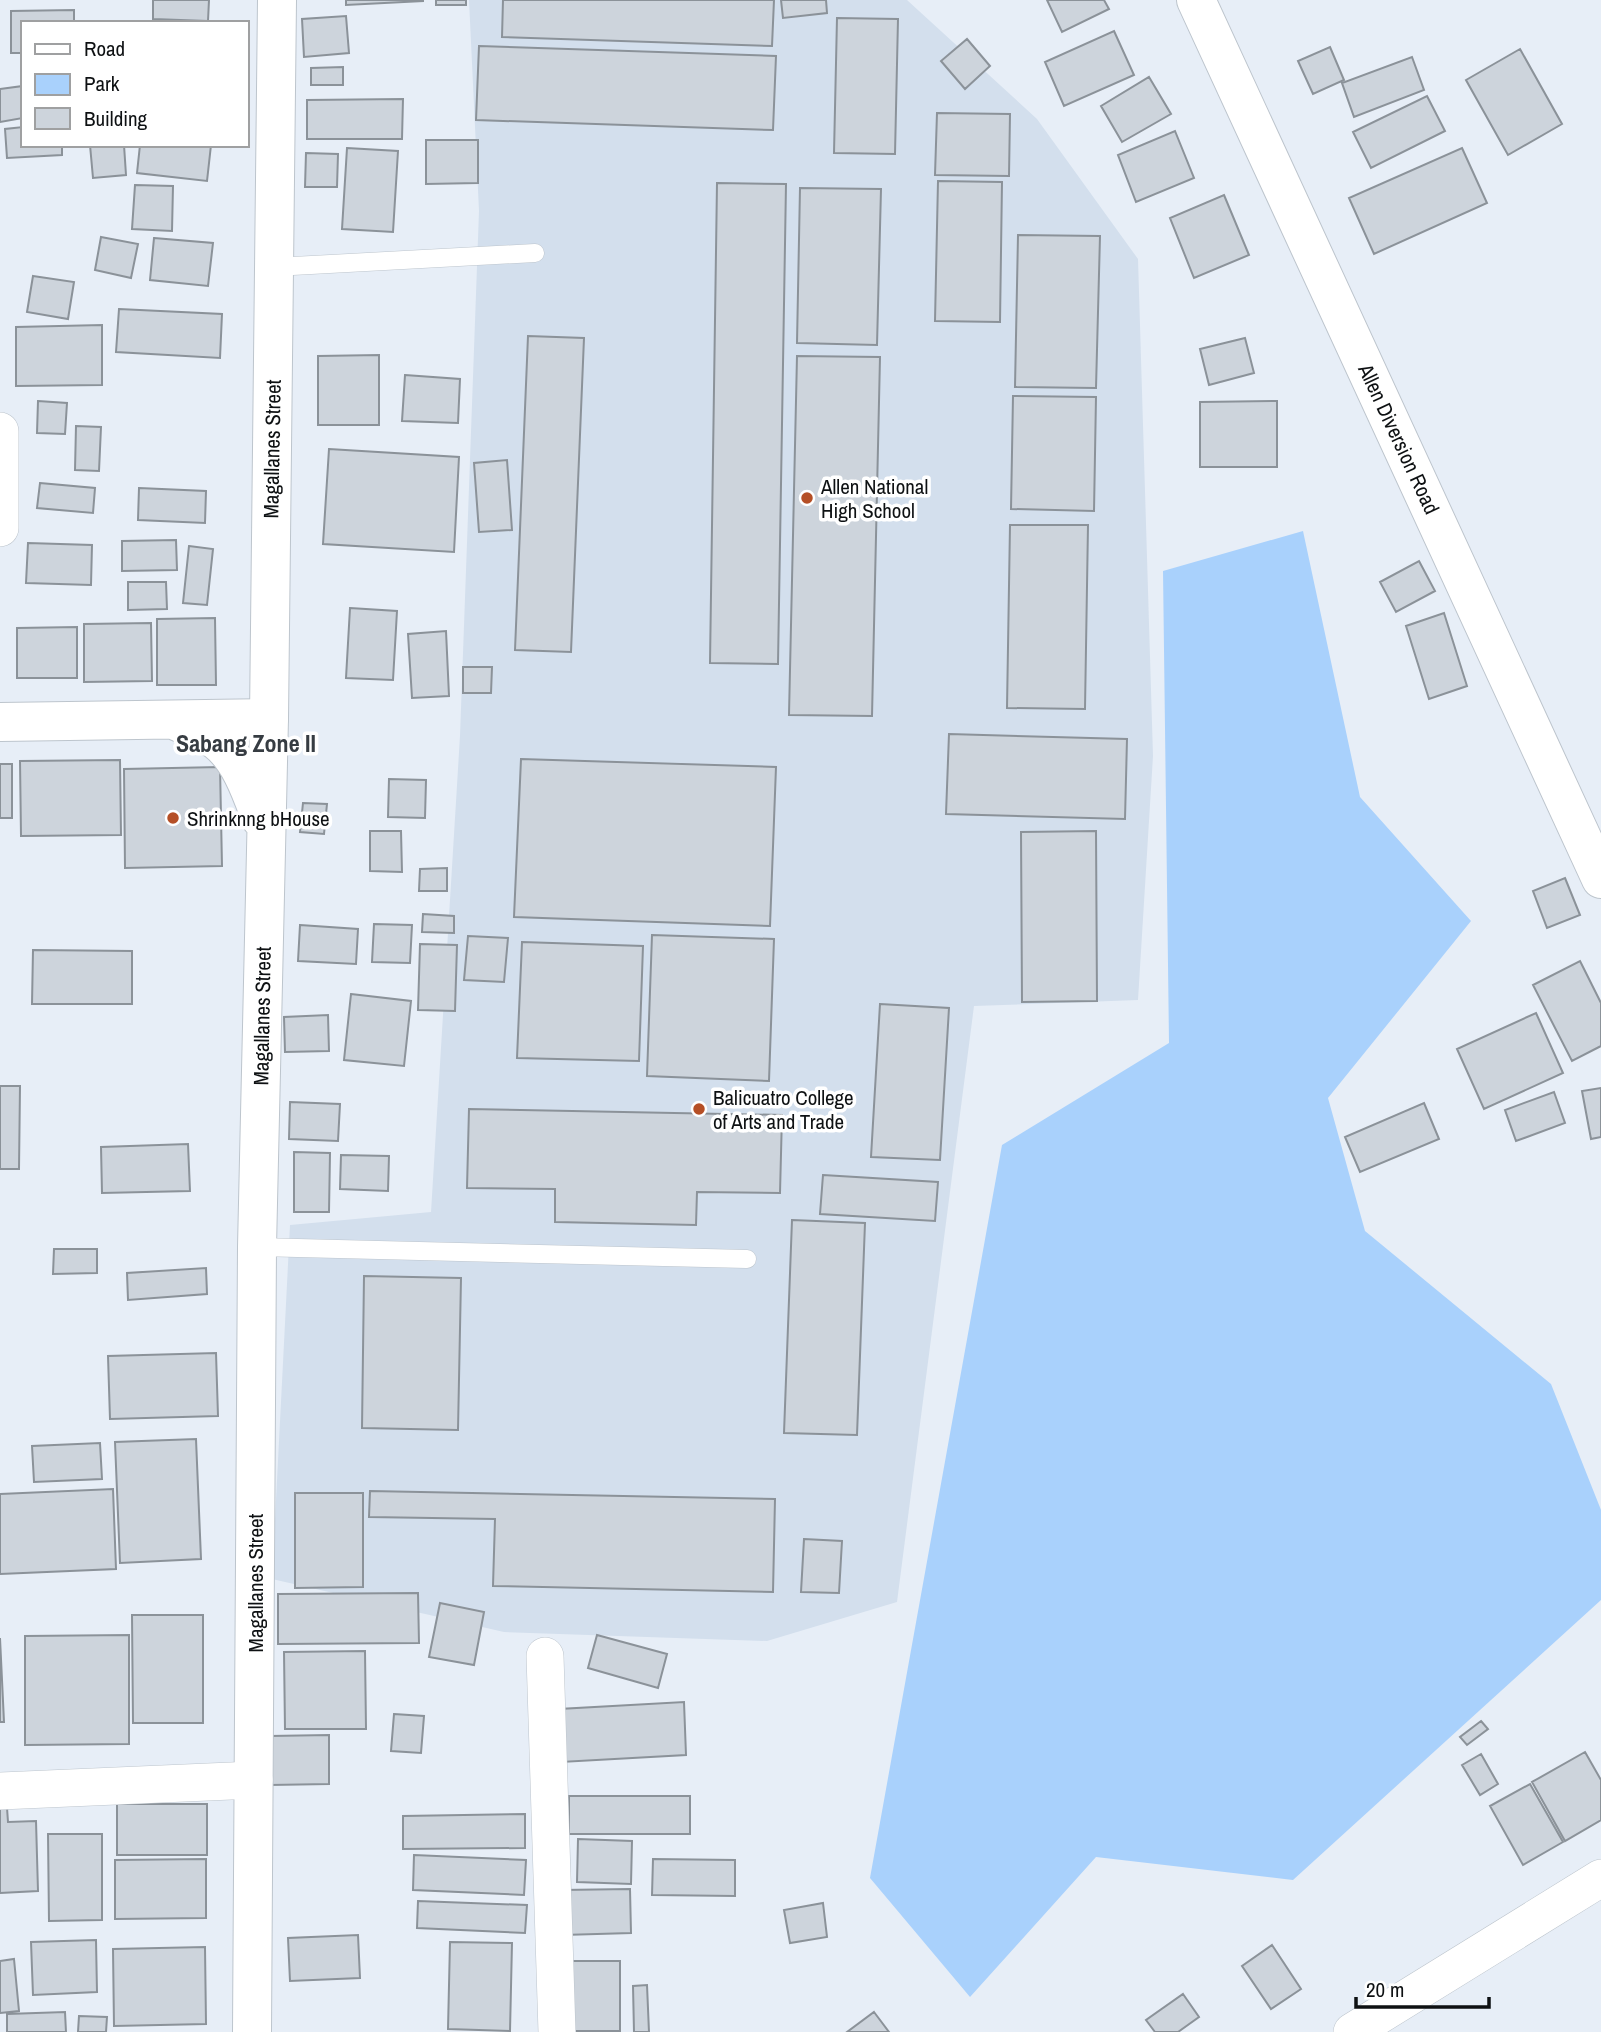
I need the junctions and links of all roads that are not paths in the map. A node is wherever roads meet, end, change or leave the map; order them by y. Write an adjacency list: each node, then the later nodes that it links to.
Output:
1 (277, 0): 4 (main road, Magallanes Street)
2 (1196, 0): 11 (main road, Allen Diversion Road)
3 (535, 253): 4 (lane)
4 (274, 267): 7 (main road, Magallanes Street)
5 (0, 431): 6 (street)
6 (0, 528)
7 (269, 718): 8 (main road); 10 (main road, Magallanes Street)
8 (171, 719): 9 (main road); 10 (main road)
9 (0, 722)
10 (266, 834): 12 (main road, Magallanes Street)
11 (1601, 879)
12 (257, 1247): 13 (lane); 15 (main road, Magallanes Street)
13 (747, 1259)
14 (545, 1656): 19 (street)
15 (254, 1780): 16 (street); 18 (main road, Magallanes Street)
16 (0, 1791)
17 (1601, 1878): 20 (street)
18 (252, 2032)
19 (557, 2032)
20 (1352, 2032)

